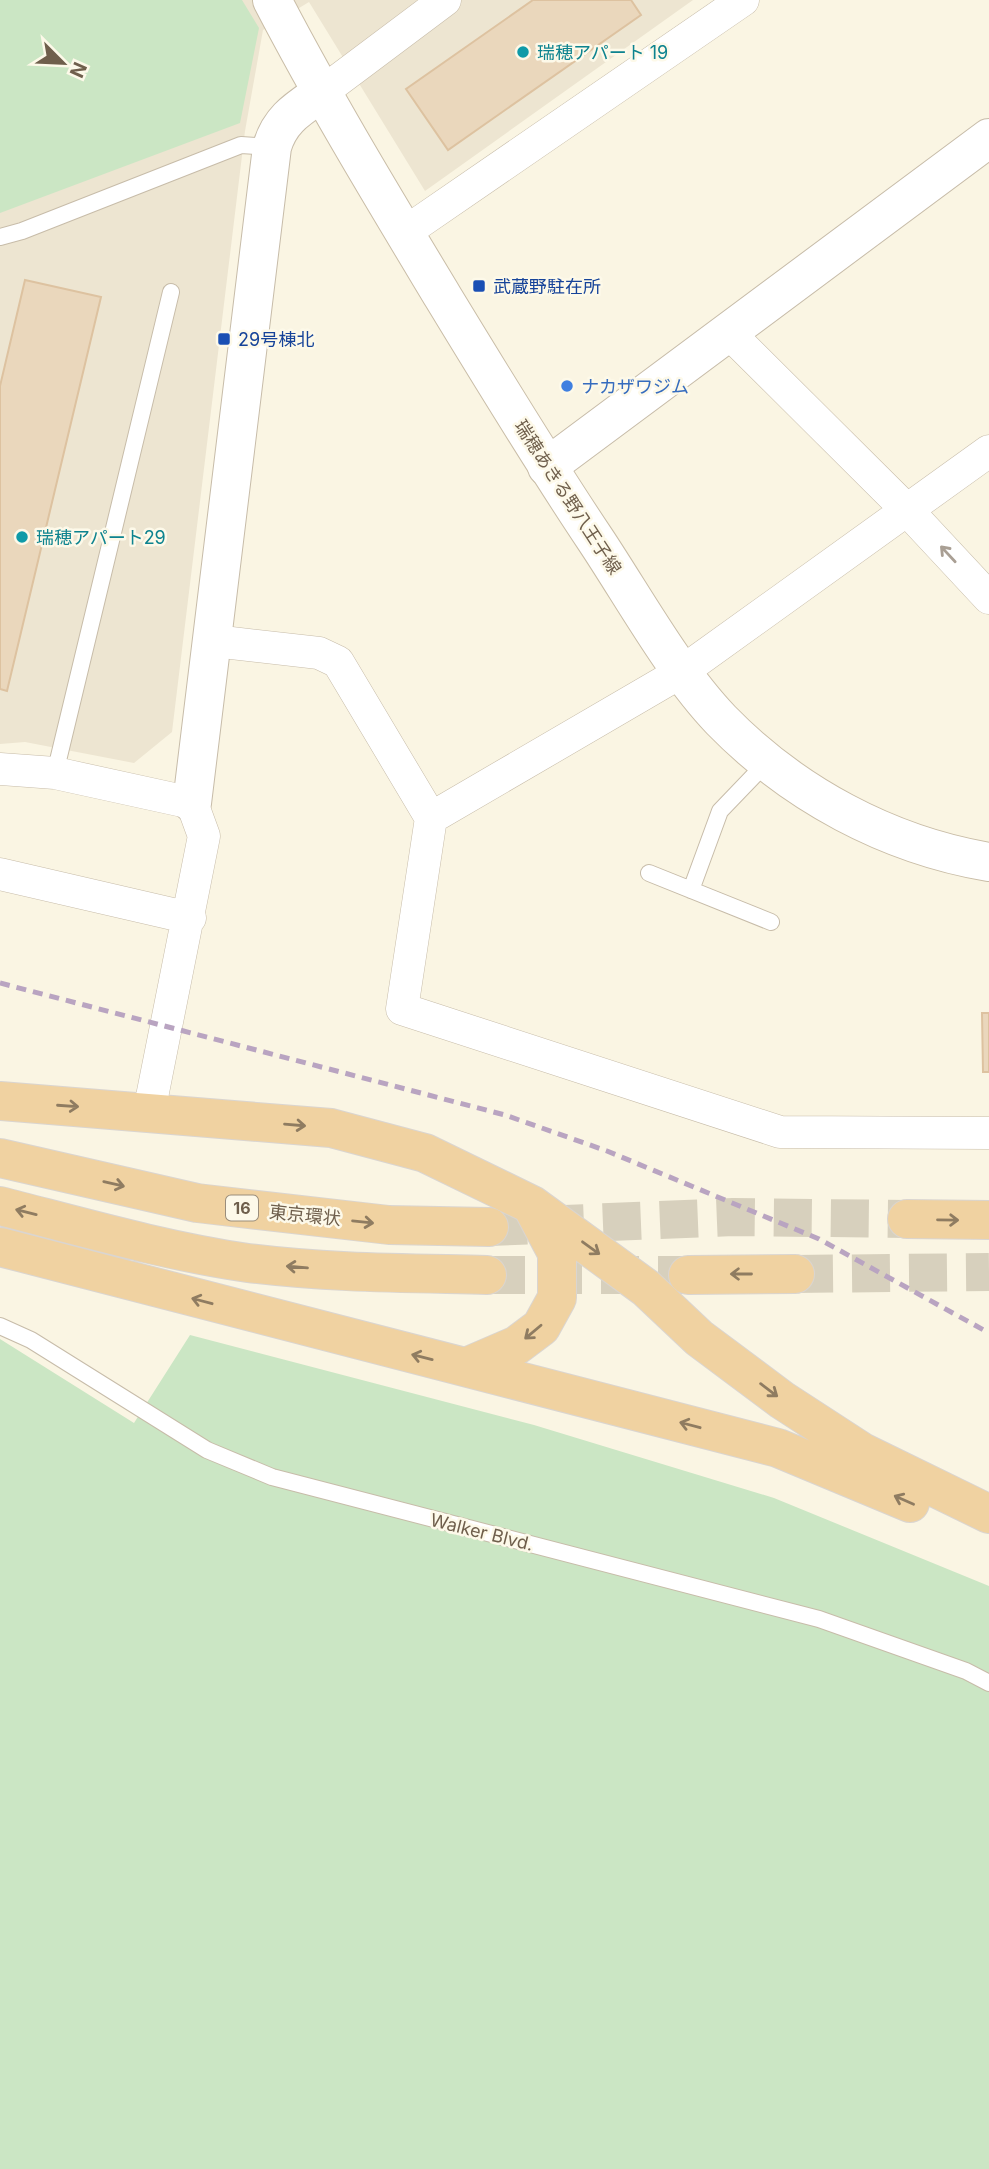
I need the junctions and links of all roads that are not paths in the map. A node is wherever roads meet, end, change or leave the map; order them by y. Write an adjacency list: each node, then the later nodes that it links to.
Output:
1 (272, 0): 4 (street, 瑞穂あきる野八王子線)
2 (445, 0): 4 (street)
3 (743, 0): 7 (street)
4 (321, 93): 6 (street); 7 (street, 瑞穂あきる野八王子線)
5 (989, 138): 10 (street)
6 (272, 146): 8 (lane); 15 (street)
7 (404, 233): 12 (street, 瑞穂あきる野八王子線)
8 (0, 237)
9 (171, 292): 19 (lane)
10 (728, 331): 12 (street); 13 (street)
11 (989, 451): 13 (street)
12 (547, 467): 16 (street, 瑞穂あきる野八王子線)
13 (907, 510): 14 (street, one-way to 13); 16 (street)
14 (989, 598)
15 (214, 641): 20 (street); 21 (street)
16 (683, 671): 17 (street, 瑞穂あきる野八王子線); 21 (street)
17 (767, 761): 22 (street, 瑞穂あきる野八王子線); 25 (lane)
18 (0, 769): 19 (street)
19 (55, 773): 20 (street)
20 (192, 803): 26 (street)
21 (431, 818): 30 (street)
22 (989, 862)
23 (649, 873): 25 (lane)
24 (0, 874): 26 (street)
25 (691, 890): 27 (lane)
26 (190, 918): 29 (street)
27 (771, 922)
28 (0, 1101): 29 (highway, one-way to 29)
29 (149, 1112): 32 (highway, one-way to 32)
30 (989, 1133)
31 (0, 1158): 36 (highway, 東京環状 / 16, one-way to 36)
32 (531, 1205): 42 (highway, one-way to 42); 43 (highway, one-way to 43)
33 (0, 1206): 39 (highway, one-way to 33)
34 (907, 1219): 35 (highway, one-way to 35)
35 (989, 1220)
36 (489, 1227)
37 (0, 1247): 42 (highway, one-way to 37)
38 (795, 1274): 40 (highway, one-way to 40)
39 (487, 1275)
40 (688, 1275)
41 (0, 1326): 45 (lane, Walker Blvd.)
42 (466, 1367): 44 (highway, one-way to 42)
43 (989, 1514)
44 (989, 1538)
45 (989, 1683)

